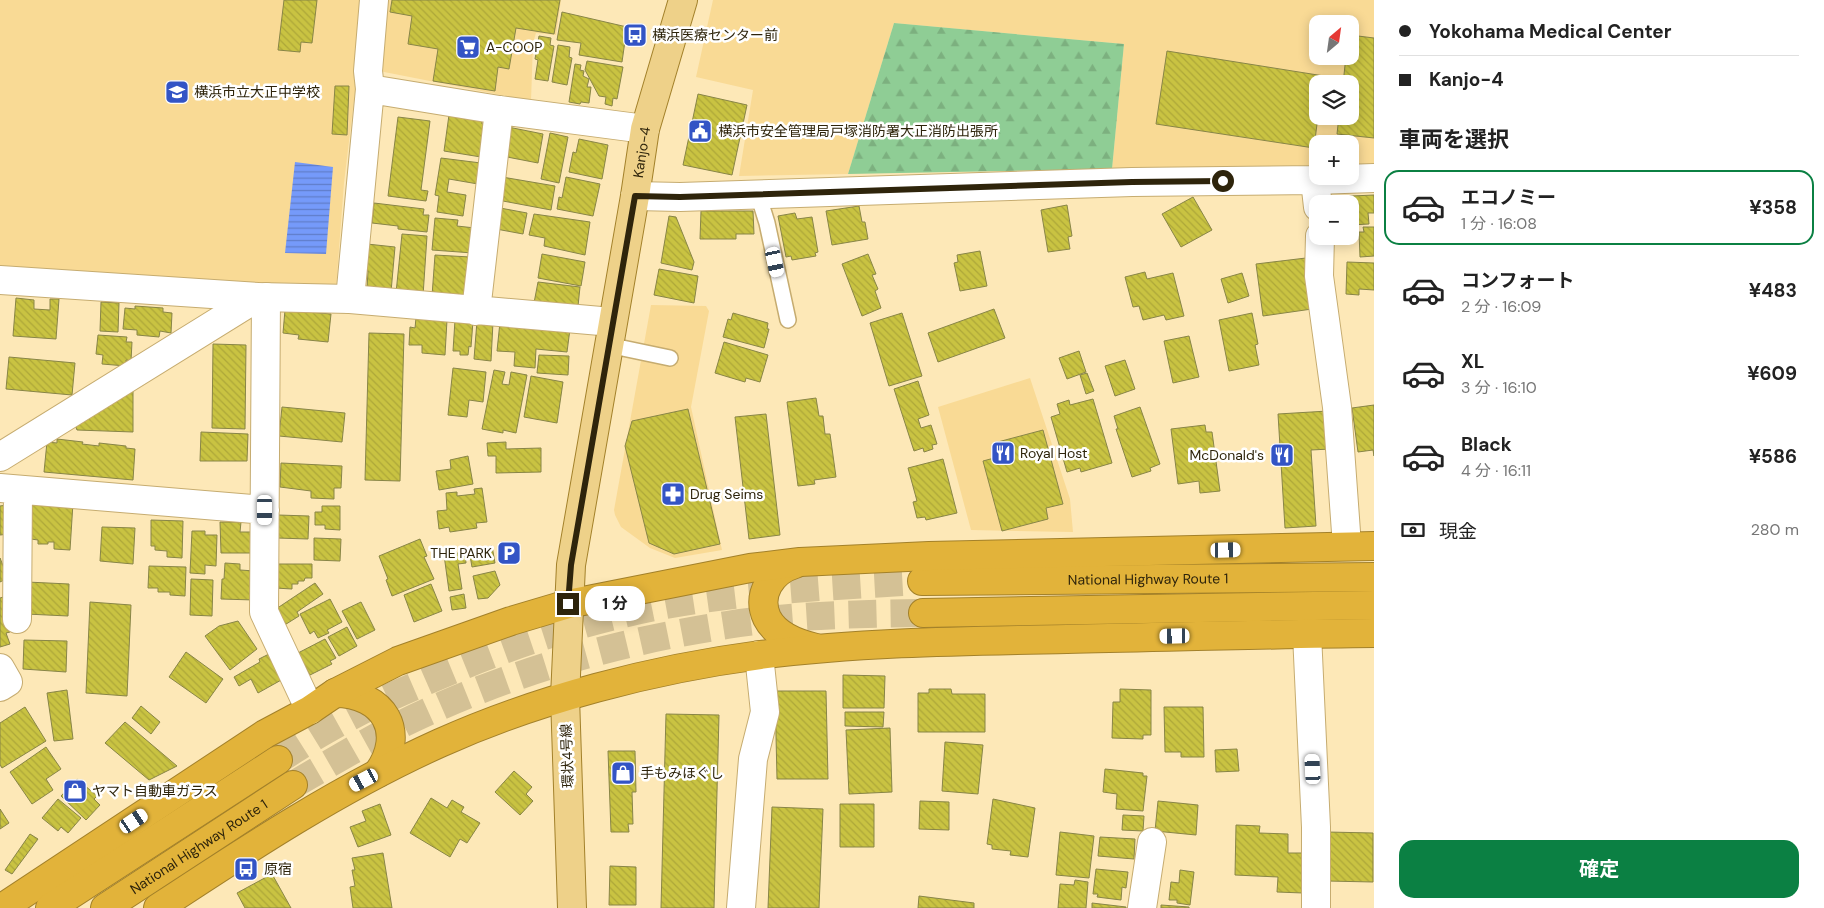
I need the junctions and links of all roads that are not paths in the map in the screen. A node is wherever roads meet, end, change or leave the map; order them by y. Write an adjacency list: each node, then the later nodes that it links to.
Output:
1 (374, 0): 3 (street)
2 (684, 0): 5 (main road, Kanjo-4)
3 (370, 89): 4 (street); 13 (street)
4 (499, 110): 5 (street); 14 (street)
5 (645, 129): 9 (main road, Kanjo-4)
6 (1374, 178): 8 (street)
7 (758, 194): 8 (street); 9 (street); 15 (lane)
8 (1316, 194)
9 (635, 196): 16 (main road, Kanjo-4)
10 (1320, 245): 21 (street)
11 (0, 280): 12 (street)
12 (262, 297): 13 (street); 18 (street); 20 (street)
13 (350, 299): 14 (street)
14 (476, 311): 16 (street)
15 (788, 320)
16 (610, 333): 17 (lane); 26 (main road, Kanjo-4)
17 (670, 358)
18 (0, 457)
19 (9, 489): 20 (street); 29 (street)
20 (265, 510): 38 (street)
21 (1347, 546): 22 (highway); 23 (highway)
22 (1374, 546)
23 (800, 562): 26 (highway); 32 (highway)
24 (1374, 577): 25 (highway, National Highway Route 1)
25 (922, 582)
26 (568, 604): 36 (highway); 37 (main road, 環状4号線)
27 (1374, 605): 28 (highway)
28 (923, 613)
29 (17, 619)
30 (1374, 633): 31 (highway)
31 (1306, 634): 32 (highway); 50 (street)
32 (818, 649): 33 (highway)
33 (759, 655): 37 (highway); 48 (street)
34 (0, 668): 35 (street)
35 (0, 687)
36 (335, 693): 38 (highway); 40 (highway)
37 (564, 697): 40 (highway); 47 (main road, 環状4号線)
38 (310, 710): 43 (highway)
39 (278, 760): 44 (highway)
40 (378, 773): 46 (highway)
41 (293, 785): 45 (highway, National Highway Route 1)
42 (1152, 842): 49 (street)
43 (2, 908)
44 (50, 908)
45 (106, 908)
46 (158, 908)
47 (572, 908)
48 (741, 908)
49 (1142, 908)
50 (1316, 908)

